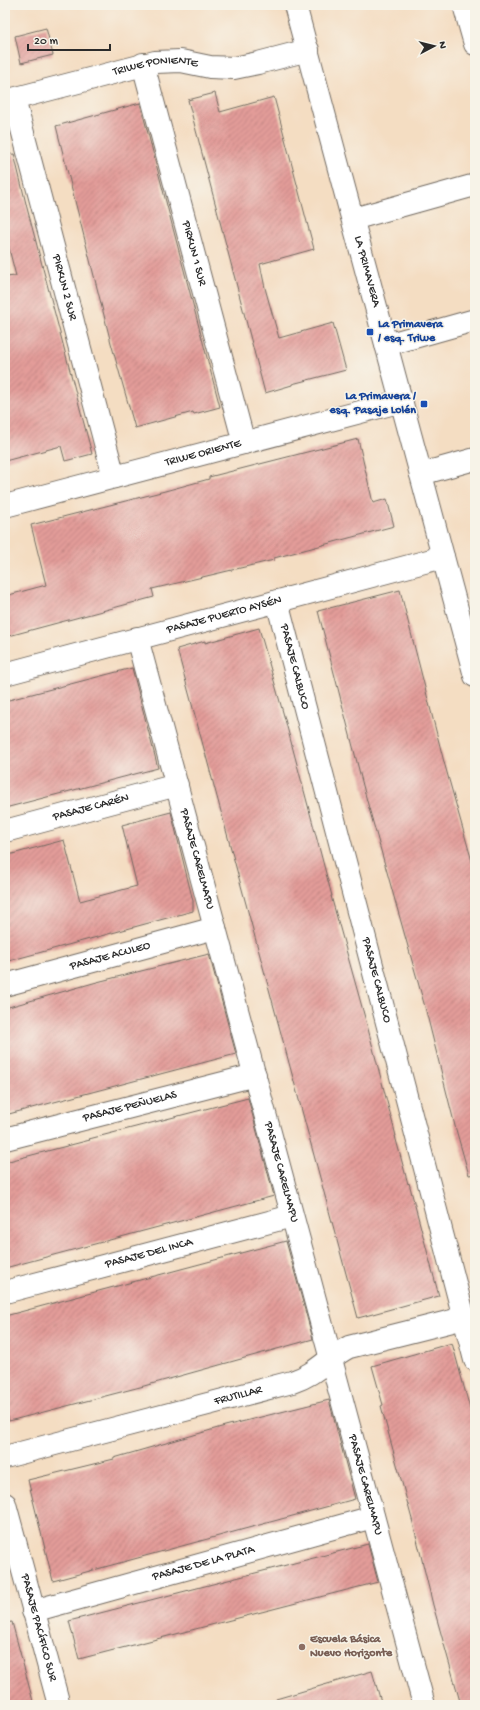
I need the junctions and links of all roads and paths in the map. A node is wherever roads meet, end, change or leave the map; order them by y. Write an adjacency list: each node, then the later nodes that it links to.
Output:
1 (295, 5): 4 (street, LA PRIMAVERA)
2 (464, 5): 3 (street)
3 (475, 44)
4 (308, 50): 5 (street, TRIWE PONIENTE); 8 (street, LA PRIMAVERA)
5 (143, 64): 6 (street, TRIWE PONIENTE); 12 (street, PIRKUN 1 SUR)
6 (9, 100): 15 (street, PIRKUN 2 SUR)
7 (475, 185): 8 (street)
8 (353, 219): 10 (street, LA PRIMAVERA)
9 (475, 320): 10 (street)
10 (386, 345): 11 (street, LA PRIMAVERA)
11 (402, 401): 12 (street, TRIWE ORIENTE); 14 (street, LA PRIMAVERA)
12 (244, 443): 15 (street, TRIWE ORIENTE)
13 (475, 459): 14 (street)
14 (421, 474): 17 (street, LA PRIMAVERA)
15 (114, 477): 16 (street, TRIWE ORIENTE)
16 (5, 506)
17 (443, 557): 18 (street, PASAJE PUERTO AYSÉN); 21 (street, LA PRIMAVERA)
18 (276, 601): 19 (street, PASAJE PUERTO AYSÉN); 30 (street, PASAJE CALBUCO)
19 (137, 638): 20 (street, PASAJE PUERTO AYSÉN); 22 (street, PASAJE CARELMAPU)
20 (5, 674)
21 (475, 676)
22 (177, 785): 23 (street, PASAJE CARÉN); 24 (street, PASAJE CARELMAPU)
23 (5, 831)
24 (215, 928): 25 (street, PASAJE ACULEO); 26 (street, PASAJE CARELMAPU)
25 (5, 985)
26 (255, 1075): 27 (street, PASAJE PEÑUELAS); 28 (street, PASAJE CARELMAPU)
27 (5, 1140)
28 (292, 1216): 29 (street, PASAJE DEL INCA); 31 (street, PASAJE CARELMAPU)
29 (5, 1292)
30 (464, 1318): 31 (street, FRUTILLAR); 32 (street, PASAJE CALBUCO)
31 (330, 1359): 33 (street, FRUTILLAR); 35 (street, PASAJE CARELMAPU)
32 (475, 1360)
33 (5, 1457)
34 (5, 1504): 36 (street, PASAJE PACÍFICO SUR)
35 (373, 1517): 36 (street, PASAJE DE LA PLATA); 38 (street, PASAJE CARELMAPU)
36 (33, 1611): 37 (street, PASAJE PACÍFICO SUR)
37 (59, 1705)
38 (424, 1705)

